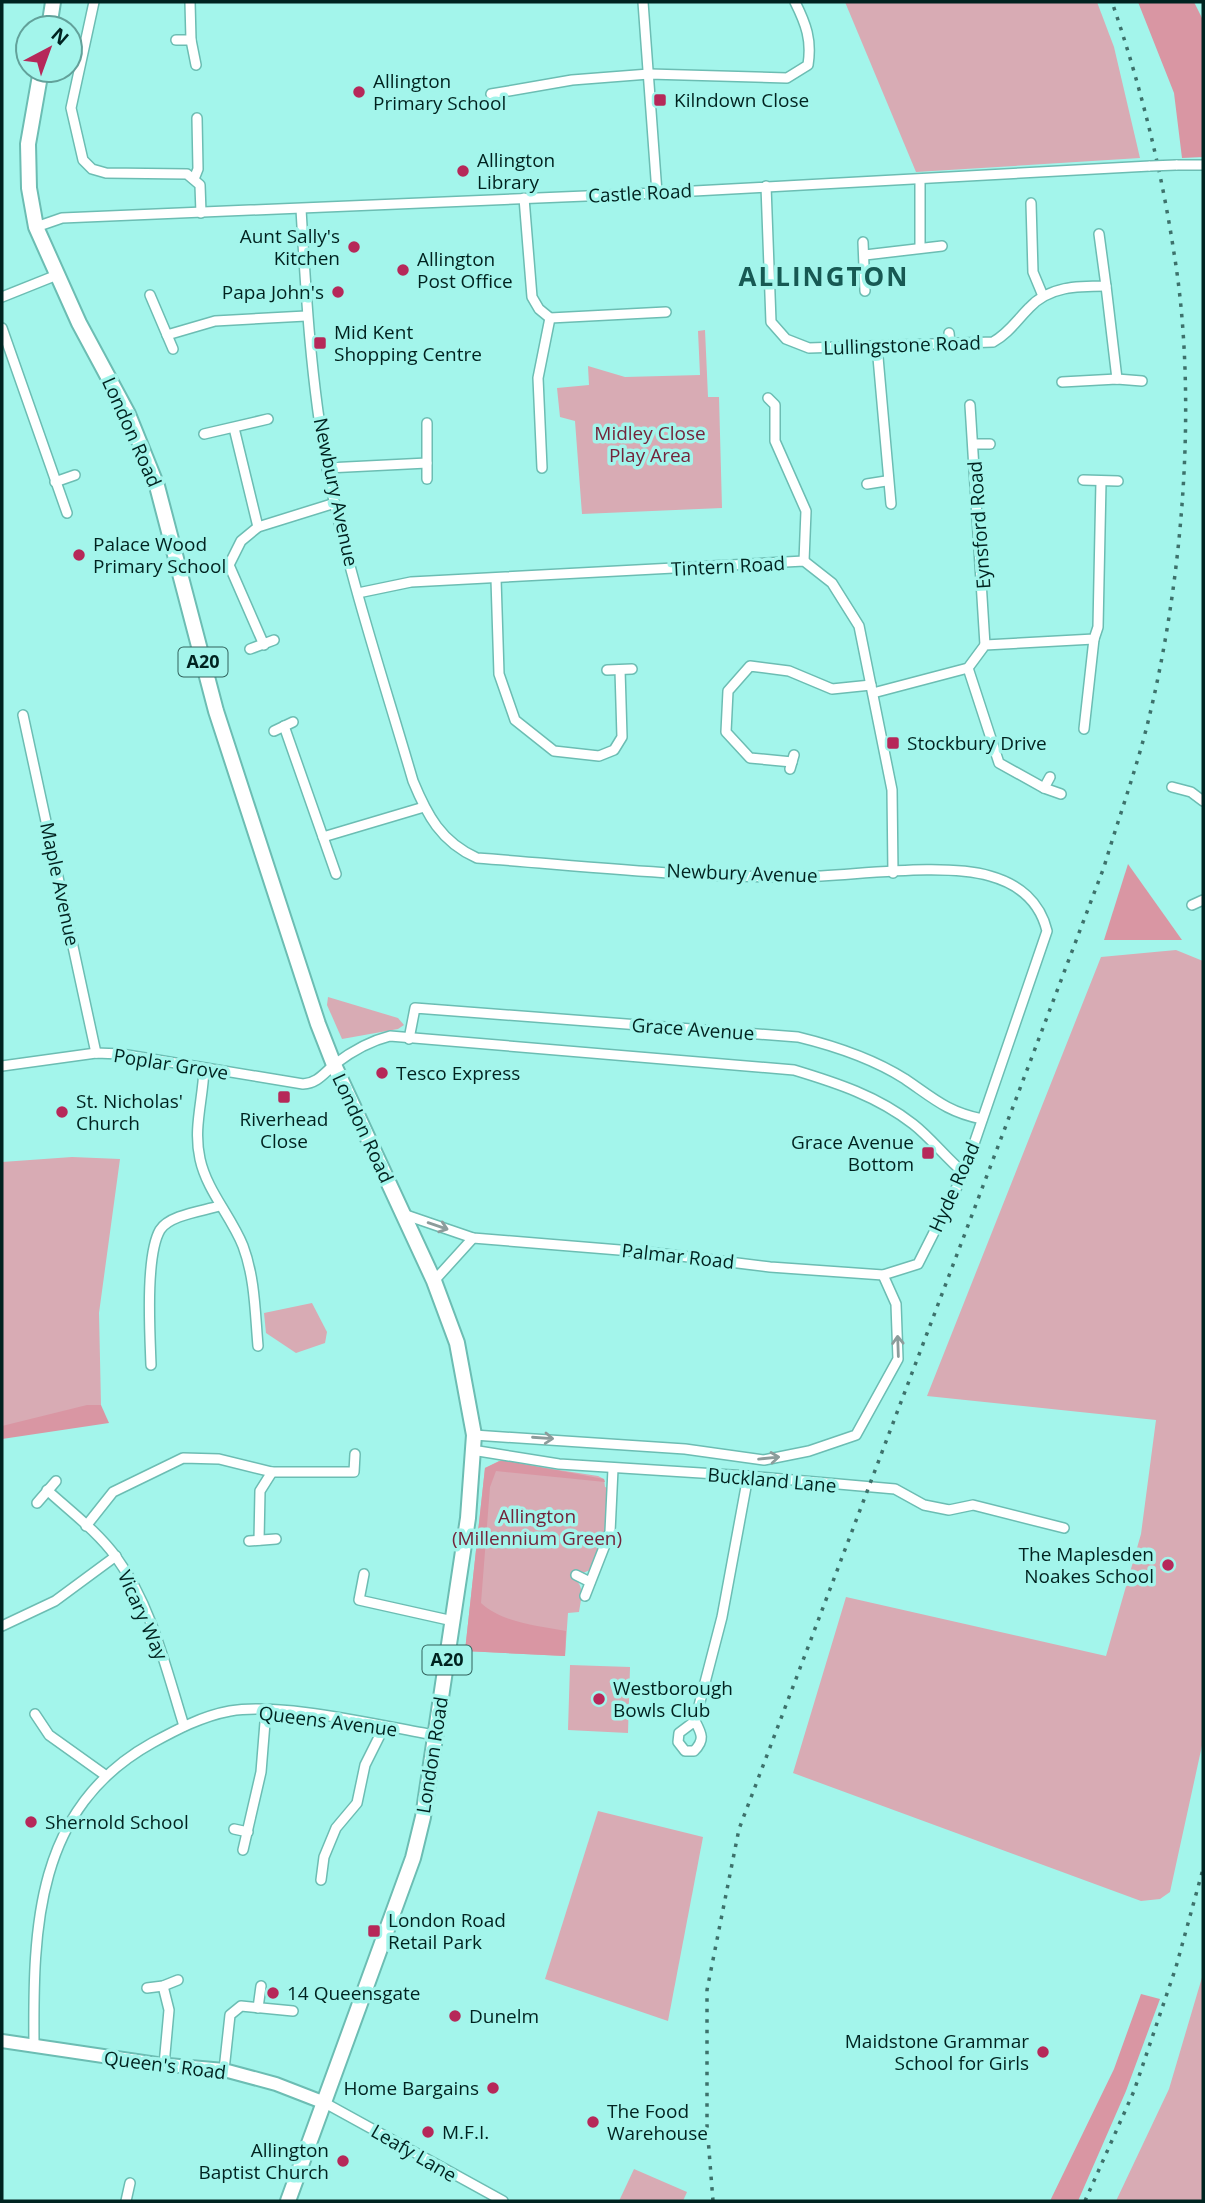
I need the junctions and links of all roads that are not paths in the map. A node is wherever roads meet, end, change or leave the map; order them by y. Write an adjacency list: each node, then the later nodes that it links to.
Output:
1 (94, 2): 13 (street)
2 (190, 2): 6 (street)
3 (643, 2): 8 (street)
4 (794, 2): 8 (street)
5 (176, 40): 6 (street)
6 (191, 40): 7 (street)
7 (197, 65)
8 (649, 74): 10 (street); 16 (street)
9 (39, 84): 21 (main road, London Road / A20)
10 (491, 94)
11 (197, 118): 13 (street)
12 (1202, 165): 14 (street, Castle Road, bridge)
13 (194, 179): 20 (street)
14 (920, 180): 15 (street, Castle Road); 25 (street)
15 (766, 186): 16 (street, Castle Road); 40 (street, Lullingstone Road)
16 (657, 193): 17 (street, Castle Road)
17 (524, 198): 19 (street, Castle Road); 35 (street)
18 (1031, 203): 31 (street)
19 (301, 209): 20 (street, Castle Road); 34 (street, Newbury Avenue)
20 (201, 213): 21 (street, Castle Road)
21 (36, 227): 27 (main road, London Road / A20)
22 (1099, 234): 28 (street)
23 (863, 242): 26 (street)
24 (942, 246): 25 (street)
25 (920, 247): 26 (street)
26 (865, 255): 29 (street)
27 (57, 275): 32 (street); 99 (main road, London Road / A20)
28 (1106, 286): 31 (street, Lullingstone Road); 42 (street)
29 (865, 291)
30 (150, 295): 38 (street)
31 (1043, 296): 39 (street, Lullingstone Road)
32 (2, 297)
33 (666, 312): 35 (street)
34 (306, 316): 38 (street); 54 (street, Newbury Avenue)
35 (550, 318): 55 (street)
36 (2, 328): 61 (street)
37 (948, 333): 39 (street)
38 (167, 335): 41 (street)
39 (950, 344): 40 (street, Lullingstone Road)
40 (877, 346): 59 (street)
41 (173, 349)
42 (1117, 379): 43 (street); 44 (street)
43 (1142, 381)
44 (1062, 382)
45 (768, 398): 68 (street)
46 (970, 405): 52 (street, Eynsford Road)
47 (268, 419): 49 (street)
48 (427, 423): 53 (street)
49 (234, 428): 50 (street); 67 (street)
50 (204, 434)
51 (990, 443): 52 (street)
52 (973, 444): 74 (street, Eynsford Road)
53 (427, 463): 54 (street); 57 (street)
54 (327, 468): 64 (street, Newbury Avenue)
55 (542, 468)
56 (75, 475): 61 (street)
57 (427, 479)
58 (1083, 480): 62 (street)
59 (887, 481): 63 (street); 65 (street)
60 (1118, 481): 62 (street)
61 (55, 482): 66 (street)
62 (1101, 482): 71 (street)
63 (867, 484)
64 (335, 503): 67 (street); 70 (street, Newbury Avenue)
65 (891, 504)
66 (67, 513)
67 (257, 527): 73 (street)
68 (804, 561): 69 (street, Tintern Road); 80 (street, Tintern Road)
69 (496, 579): 70 (street, Tintern Road); 79 (street)
70 (358, 593): 90 (street, Newbury Avenue)
71 (1094, 639): 74 (street); 82 (street)
72 (274, 640): 73 (street)
73 (264, 645): 75 (street)
74 (985, 645): 76 (street)
75 (250, 649)
76 (968, 668): 80 (street); 87 (street)
77 (632, 669): 79 (street)
78 (607, 670): 79 (street)
79 (620, 670)
80 (872, 689): 84 (street); 92 (street, Tintern Road)
81 (23, 715): 98 (street, Maple Avenue)
82 (1084, 729)
83 (274, 731): 91 (street)
84 (792, 762)
85 (1050, 777): 87 (street)
86 (1172, 787): 89 (street)
87 (1044, 788): 88 (street)
88 (1061, 794)
89 (1203, 801)
90 (424, 807): 91 (street); 92 (street, Newbury Avenue)
91 (323, 837): 93 (street)
92 (893, 873): 96 (street, Newbury Avenue)
93 (336, 874)
94 (1203, 900): 95 (street)
95 (1192, 905)
96 (1046, 939): 102 (street, Hyde Road)
97 (409, 1039): 99 (street, Grace Avenue); 102 (street, Grace Avenue); 103 (street, Grace Avenue)
98 (96, 1053): 100 (street, Poplar Grove); 101 (street, Poplar Grove)
99 (334, 1065): 101 (street, Poplar Grove); 105 (main road, London Road / A20)
100 (2, 1066)
101 (204, 1069): 104 (street)
102 (982, 1118): 103 (street, Hyde Road)
103 (964, 1173): 107 (street, Hyde Road)
104 (219, 1206): 109 (street); 110 (street)
105 (403, 1214): 106 (street, Palmar Road, one-way to 106); 108 (main road, London Road / A20)
106 (473, 1238): 107 (street, Palmar Road); 108 (street)
107 (883, 1275): 111 (street, Buckland Lane, one-way to 107)
108 (434, 1281): 111 (main road, London Road / A20)
109 (258, 1346)
110 (151, 1365)
111 (474, 1435): 112 (main road, London Road / A20)
112 (472, 1450): 114 (street, Buckland Lane); 130 (main road, London Road / A20)
113 (355, 1454): 115 (street)
114 (613, 1469): 116 (street, Buckland Lane); 128 (street)
115 (272, 1472): 120 (street); 122 (street)
116 (748, 1476): 121 (street, Buckland Lane); 134 (street)
117 (56, 1480): 118 (street)
118 (47, 1490): 119 (street); 120 (street, Vicary Way)
119 (37, 1503)
120 (86, 1526): 125 (street, Vicary Way)
121 (1064, 1528)
122 (259, 1539): 123 (street); 124 (street)
123 (276, 1539)
124 (248, 1541)
125 (116, 1556): 131 (street); 135 (street, Vicary Way)
126 (364, 1574): 130 (street)
127 (576, 1575): 128 (street)
128 (590, 1582): 129 (street)
129 (585, 1596)
130 (453, 1621): 137 (main road, London Road / A20)
131 (2, 1626)
132 (266, 1710): 135 (street, Queens Avenue); 136 (street, Queens Avenue); 140 (street)
133 (35, 1714): 138 (street)
134 (695, 1721)
135 (184, 1726): 138 (street, Queens Avenue)
136 (384, 1727): 137 (street, Queens Avenue); 142 (street)
137 (435, 1735): 153 (main road, London Road / A20)
138 (105, 1775): 150 (street, Queens Avenue)
139 (234, 1829): 140 (street)
140 (248, 1832): 141 (street)
141 (243, 1850)
142 (321, 1880)
143 (178, 1980): 144 (street)
144 (163, 1986): 146 (street); 151 (street)
145 (261, 1986): 147 (street)
146 (147, 1988)
147 (258, 2007): 148 (street); 152 (street)
148 (293, 2011)
149 (2, 2041): 150 (street, Queen's Road)
150 (34, 2042): 151 (street, Queen's Road)
151 (164, 2065): 152 (street, Queen's Road)
152 (224, 2070): 153 (street, Queen's Road)
153 (325, 2103): 156 (main road, London Road / A20); 157 (street, Leafy Lane)
154 (130, 2183): 155 (street)
155 (126, 2201)
156 (288, 2201)
157 (503, 2201)

